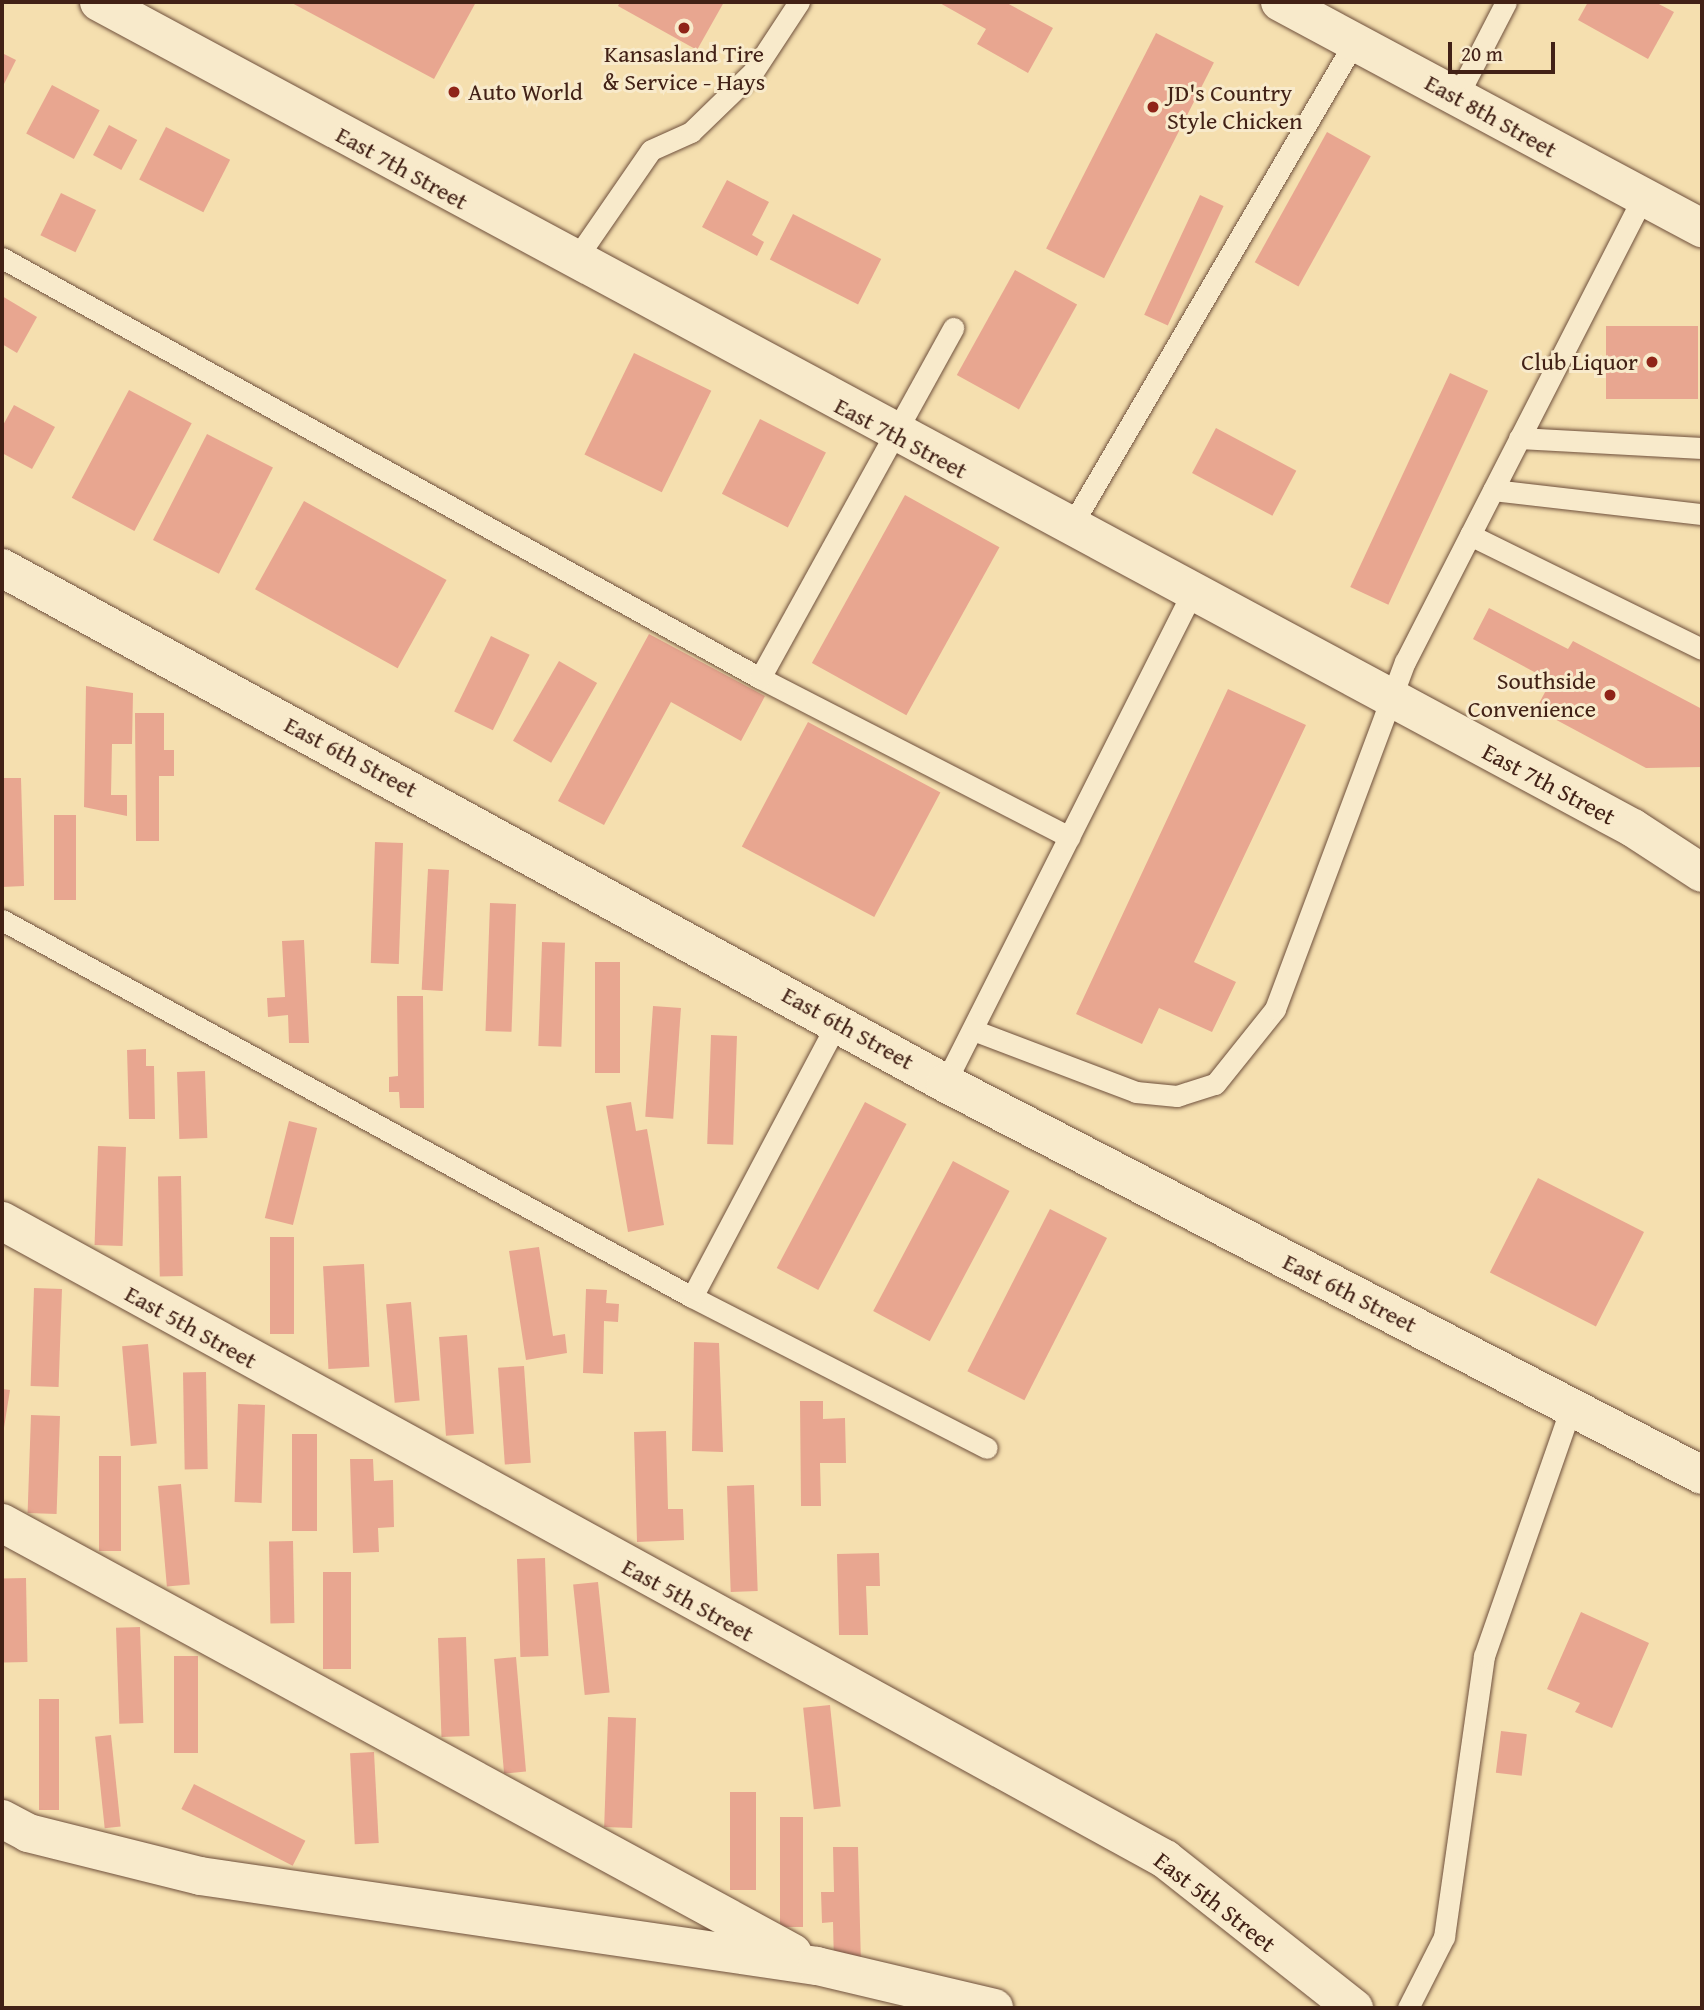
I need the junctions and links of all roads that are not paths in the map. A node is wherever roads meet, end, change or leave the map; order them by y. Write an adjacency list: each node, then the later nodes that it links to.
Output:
1 (99, 2): 10 (street, East 7th Street)
2 (799, 2): 10 (lane)
3 (1280, 2): 5 (street, East 8th Street)
4 (1506, 2): 6 (lane)
5 (1355, 41): 6 (street, East 8th Street); 17 (lane)
6 (1457, 97): 7 (street, East 8th Street)
7 (1642, 199): 8 (street, East 8th Street); 13 (lane)
8 (1702, 228)
9 (2, 258): 22 (lane)
10 (573, 263): 12 (street, East 7th Street)
11 (953, 328): 12 (lane)
12 (891, 432): 17 (street, East 7th Street); 22 (lane)
13 (1520, 438): 14 (lane); 15 (lane)
14 (1702, 448)
15 (1493, 490): 16 (lane); 18 (lane)
16 (1702, 514)
17 (1070, 528): 20 (street, East 7th Street)
18 (1470, 536): 21 (lane); 23 (lane)
19 (2, 568): 27 (street, East 6th Street)
20 (1192, 593): 23 (street, East 7th Street); 24 (lane)
21 (1702, 649)
22 (760, 678): 24 (lane)
23 (1392, 700): 25 (street, East 7th Street); 28 (lane)
24 (1070, 837): 28 (lane)
25 (1702, 873)
26 (2, 920): 31 (lane)
27 (838, 1021): 29 (street, East 6th Street); 31 (lane)
28 (973, 1030): 29 (lane)
29 (945, 1083): 32 (street, East 6th Street)
30 (2, 1221): 39 (street, East 5th Street)
31 (692, 1297): 33 (lane)
32 (1571, 1408): 34 (street, East 6th Street); 40 (lane)
33 (987, 1448)
34 (1702, 1475)
35 (2, 1523): 37 (street)
36 (2, 1819): 37 (street)
37 (817, 1966): 38 (street)
38 (994, 2008)
39 (1354, 2008)
40 (1408, 2008)

